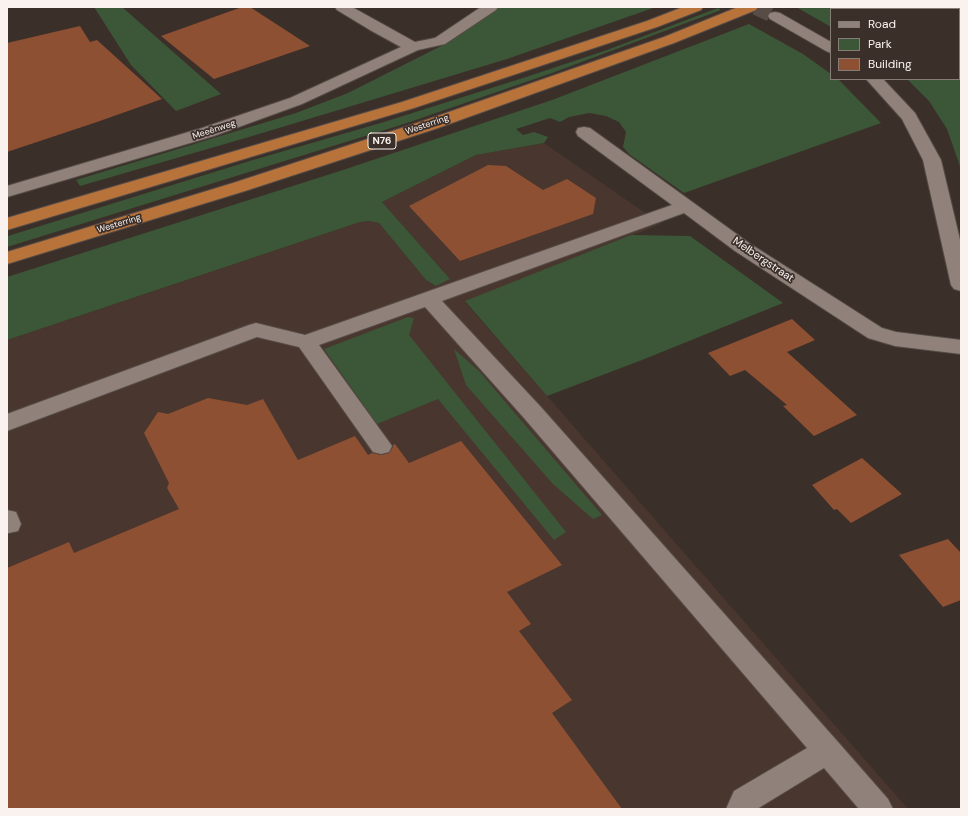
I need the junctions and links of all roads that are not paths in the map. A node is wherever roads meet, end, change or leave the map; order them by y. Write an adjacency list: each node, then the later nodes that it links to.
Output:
1 (342, 7): 9 (street)
2 (467, 7): 7 (street)
3 (491, 7): 9 (street)
4 (696, 7): 15 (highway, N76)
5 (751, 7): 16 (highway, Westerring / N76)
6 (775, 16): 10 (street)
7 (444, 22)
8 (430, 30): 9 (street)
9 (414, 47): 13 (street, Meeënweg)
10 (830, 47)
11 (875, 80): 17 (street)
12 (584, 132): 14 (street, Melbergstraat)
13 (7, 192)
14 (686, 206): 18 (street); 20 (street, Melbergstraat)
15 (7, 224)
16 (7, 258)
17 (961, 285)
18 (429, 299): 19 (street); 23 (street)
19 (306, 342): 21 (street); 22 (street)
20 (961, 347)
21 (7, 423)
22 (381, 446)
23 (828, 751): 24 (street); 25 (street)
24 (741, 809)
25 (878, 809)

